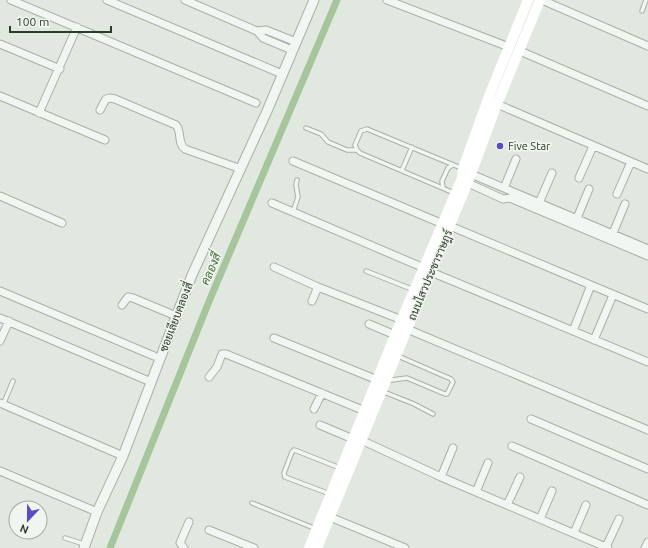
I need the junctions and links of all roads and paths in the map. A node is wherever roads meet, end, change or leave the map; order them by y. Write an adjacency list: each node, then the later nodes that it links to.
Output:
1 (11, 0): 10 (street)
2 (107, 0): 17 (street)
3 (185, 0): 12 (street)
4 (314, 0): 12 (street, ซอยเลียบคลองสี่)
5 (387, 0): 14 (street)
6 (528, 0): 14 (main road, ถนนไสวประชาราษฎร์)
7 (541, 0): 13 (street); 15 (main road, ถนนไสวประชาราษฎร์)
8 (646, 0): 9 (lane)
9 (642, 11)
10 (77, 28): 16 (street); 19 (street)
11 (0, 44): 16 (street)
12 (294, 46): 17 (street, ซอยเลียบคลองสี่)
13 (648, 46)
14 (509, 47): 35 (main road, ถนนไสวประชาราษฎร์)
15 (520, 51): 20 (main road, ถนนไสวประชาราษฎร์); 21 (street)
16 (60, 69): 23 (street)
17 (282, 74): 32 (street, ซอยเลียบคลองสี่)
18 (0, 96): 23 (street)
19 (256, 103)
20 (497, 104): 26 (street); 35 (main road, ถนนไสวประชาราษฎร์)
21 (648, 106)
22 (100, 110): 32 (street)
23 (39, 113): 25 (street)
24 (306, 128): 28 (lane)
25 (105, 140)
26 (593, 146): 31 (street); 37 (street)
27 (412, 147): 28 (lane); 34 (lane); 35 (lane)
28 (357, 150): 34 (lane)
29 (516, 159): 39 (street)
30 (292, 161): 52 (street)
31 (631, 162): 33 (street); 43 (street)
32 (241, 169): 66 (street, ซอยเลียบคลองสี่)
33 (648, 169)
34 (402, 170): 40 (lane)
35 (464, 173): 39 (street); 40 (lane); 42 (main road, ถนนไสวประชาราษฎร์); 44 (street); 52 (main road, ถนนไสวประชาราษฎร์)
36 (552, 174): 47 (street)
37 (579, 178)
38 (297, 180): 49 (lane)
39 (504, 188): 44 (street)
40 (444, 189): 42 (lane)
41 (589, 190): 50 (street)
42 (456, 194): 52 (main road, ถนนไสวประชาราษฎร์)
43 (617, 194)
44 (511, 195): 47 (street); 50 (street)
45 (0, 196): 51 (street)
46 (272, 203): 49 (street)
47 (540, 203): 50 (street)
48 (625, 204): 53 (street)
49 (293, 212): 56 (street)
50 (576, 222): 53 (street)
51 (62, 223)
52 (447, 225): 56 (main road, ถนนไสวประชาราษฎร์); 58 (street)
53 (611, 237): 54 (street)
54 (647, 253)
55 (274, 267): 59 (street)
56 (427, 270): 61 (main road, ถนนไสวประชาราษฎร์); 71 (main road, ถนนไสวประชาราษฎร์); 72 (street)
57 (366, 271): 61 (lane)
58 (590, 285): 62 (street); 72 (street)
59 (318, 287): 63 (street); 68 (street)
60 (0, 291): 78 (street)
61 (415, 291): 68 (main road, ถนนไสวประชาราษฎร์)
62 (613, 295): 65 (street); 75 (street)
63 (312, 301)
64 (122, 305): 66 (street)
65 (648, 309)
66 (176, 316): 82 (street, ซอยเลียบคลองสี่)
67 (0, 318): 69 (street)
68 (402, 320): 73 (main road, ถนนไสวประชาราษฎร์)
69 (8, 321): 76 (street); 82 (street)
70 (369, 324): 73 (street)
71 (407, 329): 77 (main road, ถนนไสวประชาราษฎร์); 91 (street)
72 (573, 331): 75 (street)
73 (395, 335): 83 (main road, ถนนไสวประชาราษฎร์)
74 (274, 338): 83 (street)
75 (594, 340): 79 (street)
76 (0, 341)
77 (396, 355): 83 (main road, ถนนไสวประชาราษฎร์); 83 (lane)
78 (154, 356)
79 (648, 362)
80 (209, 377): 84 (street)
81 (13, 381): 85 (lane)
82 (151, 382): 95 (street, ซอยเลียบคลองสี่)
83 (383, 383): 87 (main road, ถนนไสวประชาราษฎร์); 88 (lane); 92 (main road, ถนนไสวประชาราษฎร์)
84 (322, 393): 86 (street); 87 (street)
85 (2, 404): 95 (street)
86 (314, 409)
87 (365, 411): 92 (main road, ถนนไสวประชาราษฎร์)
88 (433, 414)
89 (531, 420): 98 (street)
90 (320, 425): 92 (street)
91 (648, 430)
92 (357, 440): 97 (main road, ถนนไสวประชาราษฎร์); 100 (street); 110 (main road, ถนนไสวประชาราษฎร์)
93 (512, 446): 106 (street)
94 (453, 448): 100 (street)
95 (123, 456): 109 (street, ซอยเลียบคลองสี่)
96 (488, 463): 103 (street)
97 (341, 468): 104 (main road, ถนนไสวประชาราษฎร์); 104 (lane)
98 (648, 469)
99 (0, 471): 109 (street)
100 (441, 477): 103 (street)
101 (520, 477): 107 (street)
102 (552, 491): 111 (street)
103 (476, 492): 107 (street)
104 (331, 495): 114 (main road, ถนนไสวประชาราษฎร์)
105 (252, 503): 114 (lane)
106 (648, 503)
107 (507, 505): 111 (street)
108 (586, 505): 116 (street)
109 (97, 512): 119 (street, ซอยเลียบคลองสี่)
110 (330, 517): 123 (main road, ถนนไสวประชาราษฎร์); 124 (street)
111 (540, 519): 116 (street)
112 (619, 519): 125 (street)
113 (189, 522): 120 (street)
114 (317, 529): 122 (main road, ถนนไสวประชาราษฎร์)
115 (209, 530): 121 (street)
116 (574, 534): 125 (street)
117 (65, 538): 119 (lane)
118 (648, 542): 126 (street)
119 (85, 546)
120 (184, 548)
121 (254, 548)
122 (309, 548)
123 (317, 548)
124 (405, 548)
125 (607, 548)
126 (645, 548)

